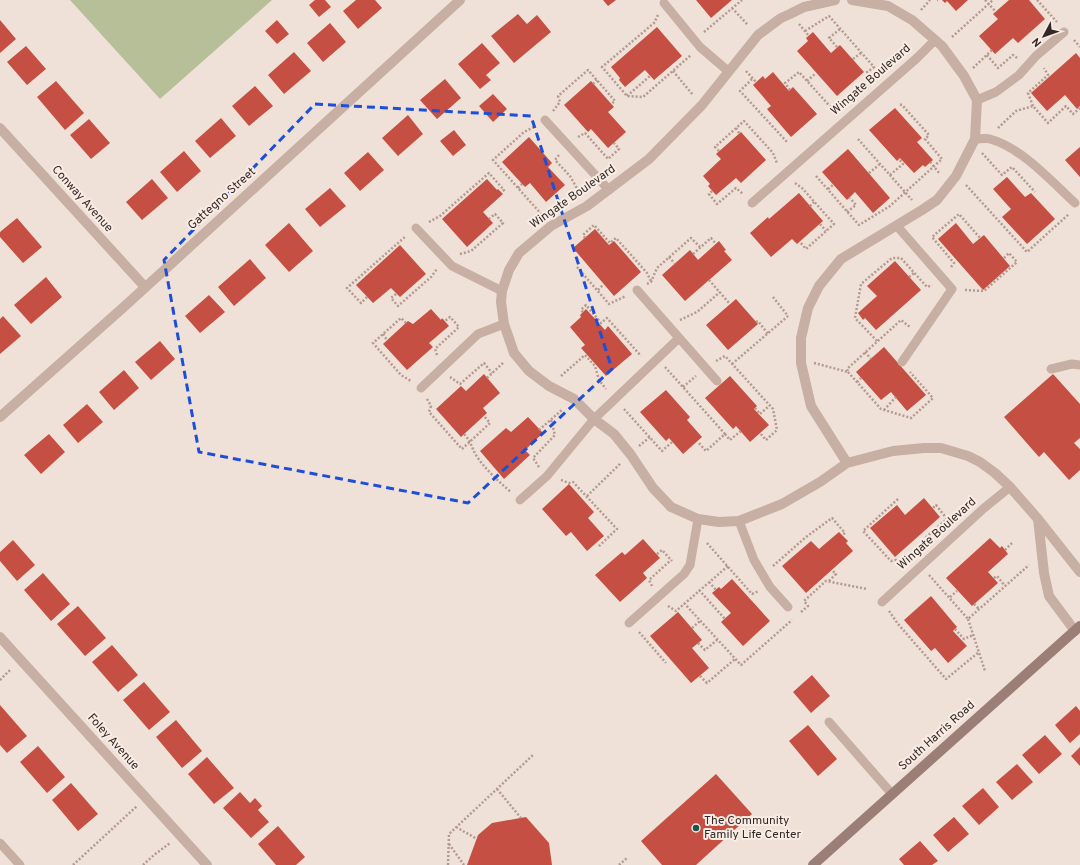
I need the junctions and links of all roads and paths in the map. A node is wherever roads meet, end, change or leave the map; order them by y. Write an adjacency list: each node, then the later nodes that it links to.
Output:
1 (460, 0): 122 (street, Gattegno Street)
2 (742, 0): 11 (path)
3 (835, 0): 33 (street, Wingate Boulevard)
4 (852, 0): 9 (street)
5 (930, 0): 13 (path)
6 (986, 0): 10 (path)
7 (993, 0): 10 (path)
8 (664, 3): 33 (lane)
9 (889, 3): 22 (street)
10 (989, 4): 12 (path); 23 (path)
11 (732, 8): 16 (path); 18 (path)
12 (996, 12)
13 (917, 14)
14 (796, 21): 19 (path)
15 (654, 23): 45 (path)
16 (714, 24)
17 (840, 29): 19 (path); 24 (path); 26 (path)
18 (752, 30)
19 (805, 31): 21 (path)
20 (1064, 32): 47 (lane)
21 (809, 36)
22 (935, 40): 47 (street); 92 (lane, Wingate Boulevard)
23 (949, 40)
24 (837, 47)
25 (992, 50): 27 (path)
26 (861, 52): 30 (path); 36 (path)
27 (987, 55): 28 (path); 34 (path)
28 (1013, 55)
29 (686, 59): 32 (path)
30 (853, 59)
31 (744, 69): 39 (path)
32 (672, 70): 45 (path); 46 (path)
33 (728, 71): 83 (street, Wingate Boulevard)
34 (970, 71)
35 (816, 73): 41 (path)
36 (866, 73)
37 (1048, 75): 52 (path)
38 (650, 76): 45 (path)
39 (752, 78): 42 (path); 63 (path)
40 (597, 80): 43 (path); 48 (path); 49 (path)
41 (807, 81): 44 (path); 50 (path)
42 (756, 82)
43 (593, 84)
44 (790, 90)
45 (627, 96)
46 (697, 100)
47 (978, 100): 62 (street)
48 (560, 102)
49 (611, 104)
50 (828, 104)
51 (898, 104): 72 (path)
52 (1033, 106): 53 (path); 57 (path)
53 (1080, 108)
54 (545, 120): 83 (lane)
55 (0, 128): 122 (street, Conway Avenue)
56 (736, 128): 60 (path); 65 (path); 67 (path)
57 (997, 129)
58 (527, 131): 80 (path)
59 (585, 133): 64 (path)
60 (739, 133)
61 (858, 139): 71 (path)
62 (975, 139): 95 (lane); 101 (street)
63 (787, 142)
64 (614, 143)
65 (719, 151)
66 (981, 151): 87 (path)
67 (773, 156)
68 (899, 159): 74 (path)
69 (555, 160): 89 (path)
70 (930, 162): 72 (path)
71 (880, 164): 73 (path); 74 (path)
72 (934, 167): 76 (path); 88 (path)
73 (869, 174)
74 (890, 175): 88 (path)
75 (816, 176): 84 (path)
76 (945, 178)
77 (964, 182): 95 (path)
78 (522, 184): 80 (path)
79 (833, 185): 84 (path)
80 (518, 188): 99 (path)
81 (736, 188): 85 (path)
82 (802, 188): 91 (path)
83 (609, 190): 126 (street, Wingate Boulevard)
84 (828, 190): 96 (path)
85 (712, 191)
86 (501, 192): 97 (path)
87 (1035, 192)
88 (906, 193): 93 (path); 96 (path)
89 (582, 198)
90 (850, 198): 96 (path)
91 (814, 202): 94 (path); 103 (path)
92 (752, 203)
93 (916, 204)
94 (810, 206)
95 (1074, 207)
96 (847, 212)
97 (440, 216)
98 (489, 219): 110 (path)
99 (546, 219)
100 (820, 224): 103 (path)
101 (896, 226): 155 (lane); 195 (street)
102 (416, 228): 126 (lane)
103 (826, 231): 107 (path)
104 (585, 238): 112 (path)
105 (980, 238): 114 (path)
106 (400, 241): 130 (path)
107 (800, 242)
108 (716, 244): 109 (path)
109 (700, 247): 111 (path); 112 (path)
110 (471, 251)
111 (693, 254)
112 (669, 257): 115 (path)
113 (1004, 258): 127 (path)
114 (954, 263)
115 (675, 264)
116 (577, 267): 124 (path)
117 (914, 273): 119 (path); 123 (path); 147 (path)
118 (432, 277): 129 (path)
119 (909, 277)
120 (709, 280): 128 (path)
121 (604, 284): 124 (path)
122 (145, 287): 180 (street, Gattegno Street)
123 (927, 288)
124 (598, 290): 132 (path)
125 (637, 290): 145 (lane)
126 (502, 291): 142 (street, Wingate Boulevard)
127 (982, 291)
128 (720, 292): 133 (path); 135 (path)
129 (396, 294)
130 (367, 297)
131 (773, 297): 136 (path)
132 (609, 304)
133 (730, 304)
134 (583, 312): 149 (path)
135 (694, 313)
136 (788, 316): 137 (path); 144 (path)
137 (791, 320)
138 (901, 320): 147 (path)
139 (445, 321): 148 (path)
140 (756, 322): 144 (path)
141 (406, 323): 143 (path)
142 (504, 324): 170 (lane); 173 (street, Wingate Boulevard)
143 (383, 334): 146 (path); 163 (path)
144 (768, 334): 156 (path)
145 (679, 338): 167 (lane); 181 (lane)
146 (387, 340)
147 (877, 341): 150 (path)
148 (435, 349)
149 (635, 350)
150 (865, 352): 153 (path); 160 (path)
151 (725, 356): 156 (path)
152 (507, 359): 161 (path)
153 (871, 359)
154 (810, 362): 160 (path)
155 (902, 362)
156 (732, 364): 176 (path)
157 (1080, 366): 159 (lane)
158 (666, 368): 187 (path)
159 (1051, 369)
160 (848, 372): 168 (path)
161 (492, 373): 164 (path); 169 (path)
162 (912, 374): 178 (path)
163 (403, 375)
164 (487, 378)
165 (862, 378): 168 (path)
166 (555, 381): 171 (path)
167 (717, 381)
168 (857, 382): 178 (path)
169 (460, 384)
170 (421, 388)
171 (607, 390)
172 (896, 397): 178 (path)
173 (574, 399): 181 (street, Wingate Boulevard); 182 (path)
174 (431, 406): 189 (path)
175 (621, 406): 188 (path)
176 (770, 406): 177 (path); 185 (path)
177 (756, 408)
178 (884, 410)
179 (484, 416): 189 (path)
180 (0, 417)
181 (594, 419): 201 (lane); 203 (street, Wingate Boulevard)
182 (551, 420): 183 (path); 193 (path)
183 (539, 430)
184 (741, 431): 187 (path)
185 (760, 433)
186 (464, 434): 189 (path)
187 (725, 434): 191 (path)
188 (650, 437): 190 (path); 192 (path)
189 (471, 441): 196 (path)
190 (672, 442)
191 (698, 442)
192 (638, 447)
193 (533, 458)
194 (624, 460): 199 (path)
195 (847, 463): 198 (street, Wingate Boulevard); 205 (street, Wingate Boulevard)
196 (501, 483)
197 (569, 483): 199 (path)
198 (1010, 487): 204 (street, Wingate Boulevard); 233 (lane, Wingate Boulevard)
199 (586, 496): 210 (path)
200 (898, 499): 214 (path)
201 (520, 500)
202 (933, 508): 208 (path)
203 (698, 519): 205 (street, Wingate Boulevard); 244 (lane)
204 (1038, 519): 220 (street, Wingate Boulevard); 247 (street)
205 (739, 521): 236 (lane)
206 (842, 535): 215 (path)
207 (702, 538): 218 (path)
208 (925, 538)
209 (1012, 543): 211 (path)
210 (598, 547)
211 (1005, 550)
212 (657, 554): 213 (path)
213 (671, 560): 216 (path); 223 (path)
214 (899, 561)
215 (778, 562)
216 (675, 565)
217 (1029, 565): 226 (path)
218 (728, 566): 225 (path); 231 (path)
219 (832, 570): 224 (path)
220 (1080, 572)
221 (929, 574): 232 (path)
222 (994, 578): 226 (path)
223 (649, 580)
224 (828, 581): 227 (path); 239 (path)
225 (709, 582): 228 (path); 229 (path)
226 (1005, 586): 237 (path)
227 (867, 589)
228 (699, 590): 234 (path); 241 (path)
229 (716, 590)
230 (958, 590): 232 (path)
231 (752, 594)
232 (950, 597): 242 (path)
233 (882, 602): 253 (path)
234 (684, 603): 238 (path); 243 (path)
235 (974, 604): 237 (path)
236 (788, 607)
237 (979, 609): 242 (path)
238 (676, 610)
239 (799, 613)
240 (795, 617): 254 (path)
241 (725, 619)
242 (968, 619): 248 (path)
243 (700, 621): 245 (path); 251 (path)
244 (629, 623)
245 (692, 628)
246 (955, 629): 248 (path)
247 (1078, 629): 263 (main road, South Harris Road)
248 (973, 635): 253 (path)
249 (0, 637): 275 (street, Foley Avenue)
250 (645, 638): 255 (path)
251 (717, 640): 252 (path); 254 (path)
252 (698, 643)
253 (979, 652): 257 (path)
254 (735, 659): 258 (path)
255 (666, 663)
256 (13, 668): 259 (path)
257 (985, 671)
258 (700, 676)
259 (0, 680)
260 (829, 722): 263 (lane)
261 (533, 755): 262 (path)
262 (497, 789): 265 (path); 266 (path)
263 (892, 794): 279 (main road, South Harris Road)
264 (138, 806): 273 (path)
265 (521, 818)
266 (456, 827): 267 (path); 270 (path)
267 (477, 840)
268 (172, 841): 274 (path)
269 (0, 843): 272 (lane)
270 (449, 843): 276 (path); 277 (path)
271 (627, 858): 278 (path)
272 (20, 865)
273 (73, 865)
274 (143, 865)
275 (207, 865)
276 (448, 865)
277 (464, 865)
278 (619, 865)
279 (813, 865)

